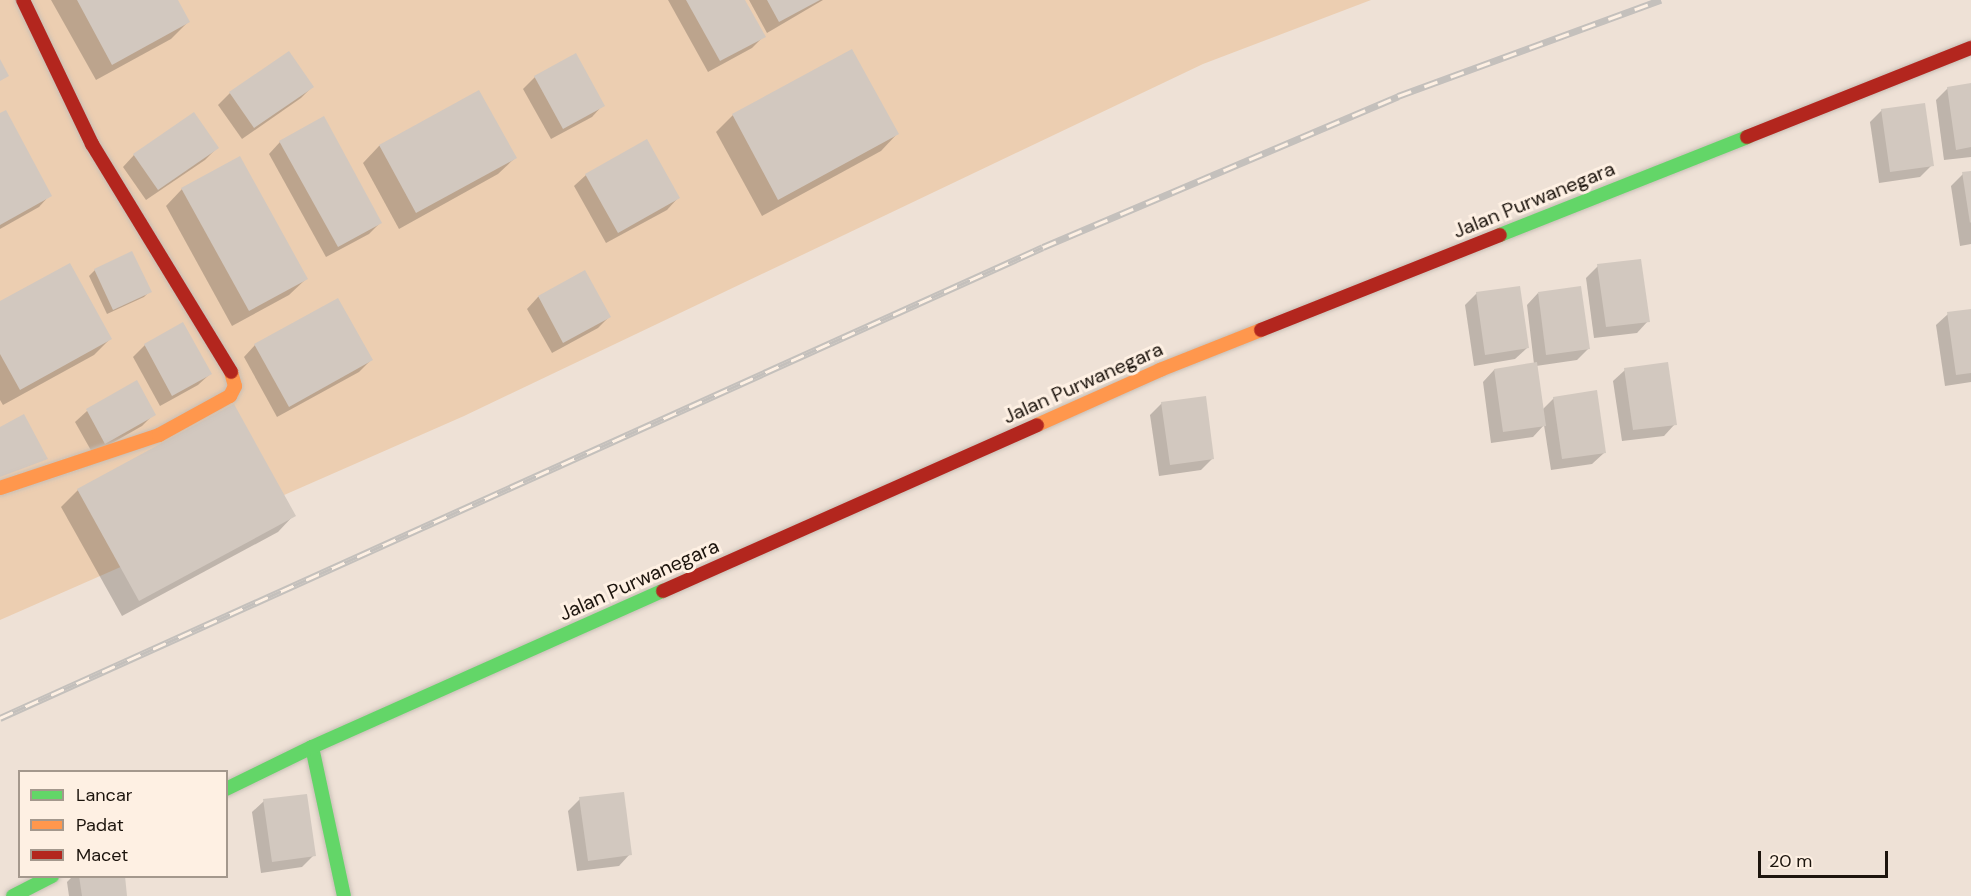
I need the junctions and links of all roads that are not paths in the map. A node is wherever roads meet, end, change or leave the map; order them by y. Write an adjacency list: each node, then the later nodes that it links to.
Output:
1 (23, 0): 3 (street)
2 (1971, 48): 4 (street, Jalan Purwanegara)
3 (0, 488)
4 (312, 747): 5 (street, Jalan Purwanegara); 8 (street)
5 (228, 788)
6 (48, 878): 7 (street)
7 (12, 896)
8 (344, 896)

